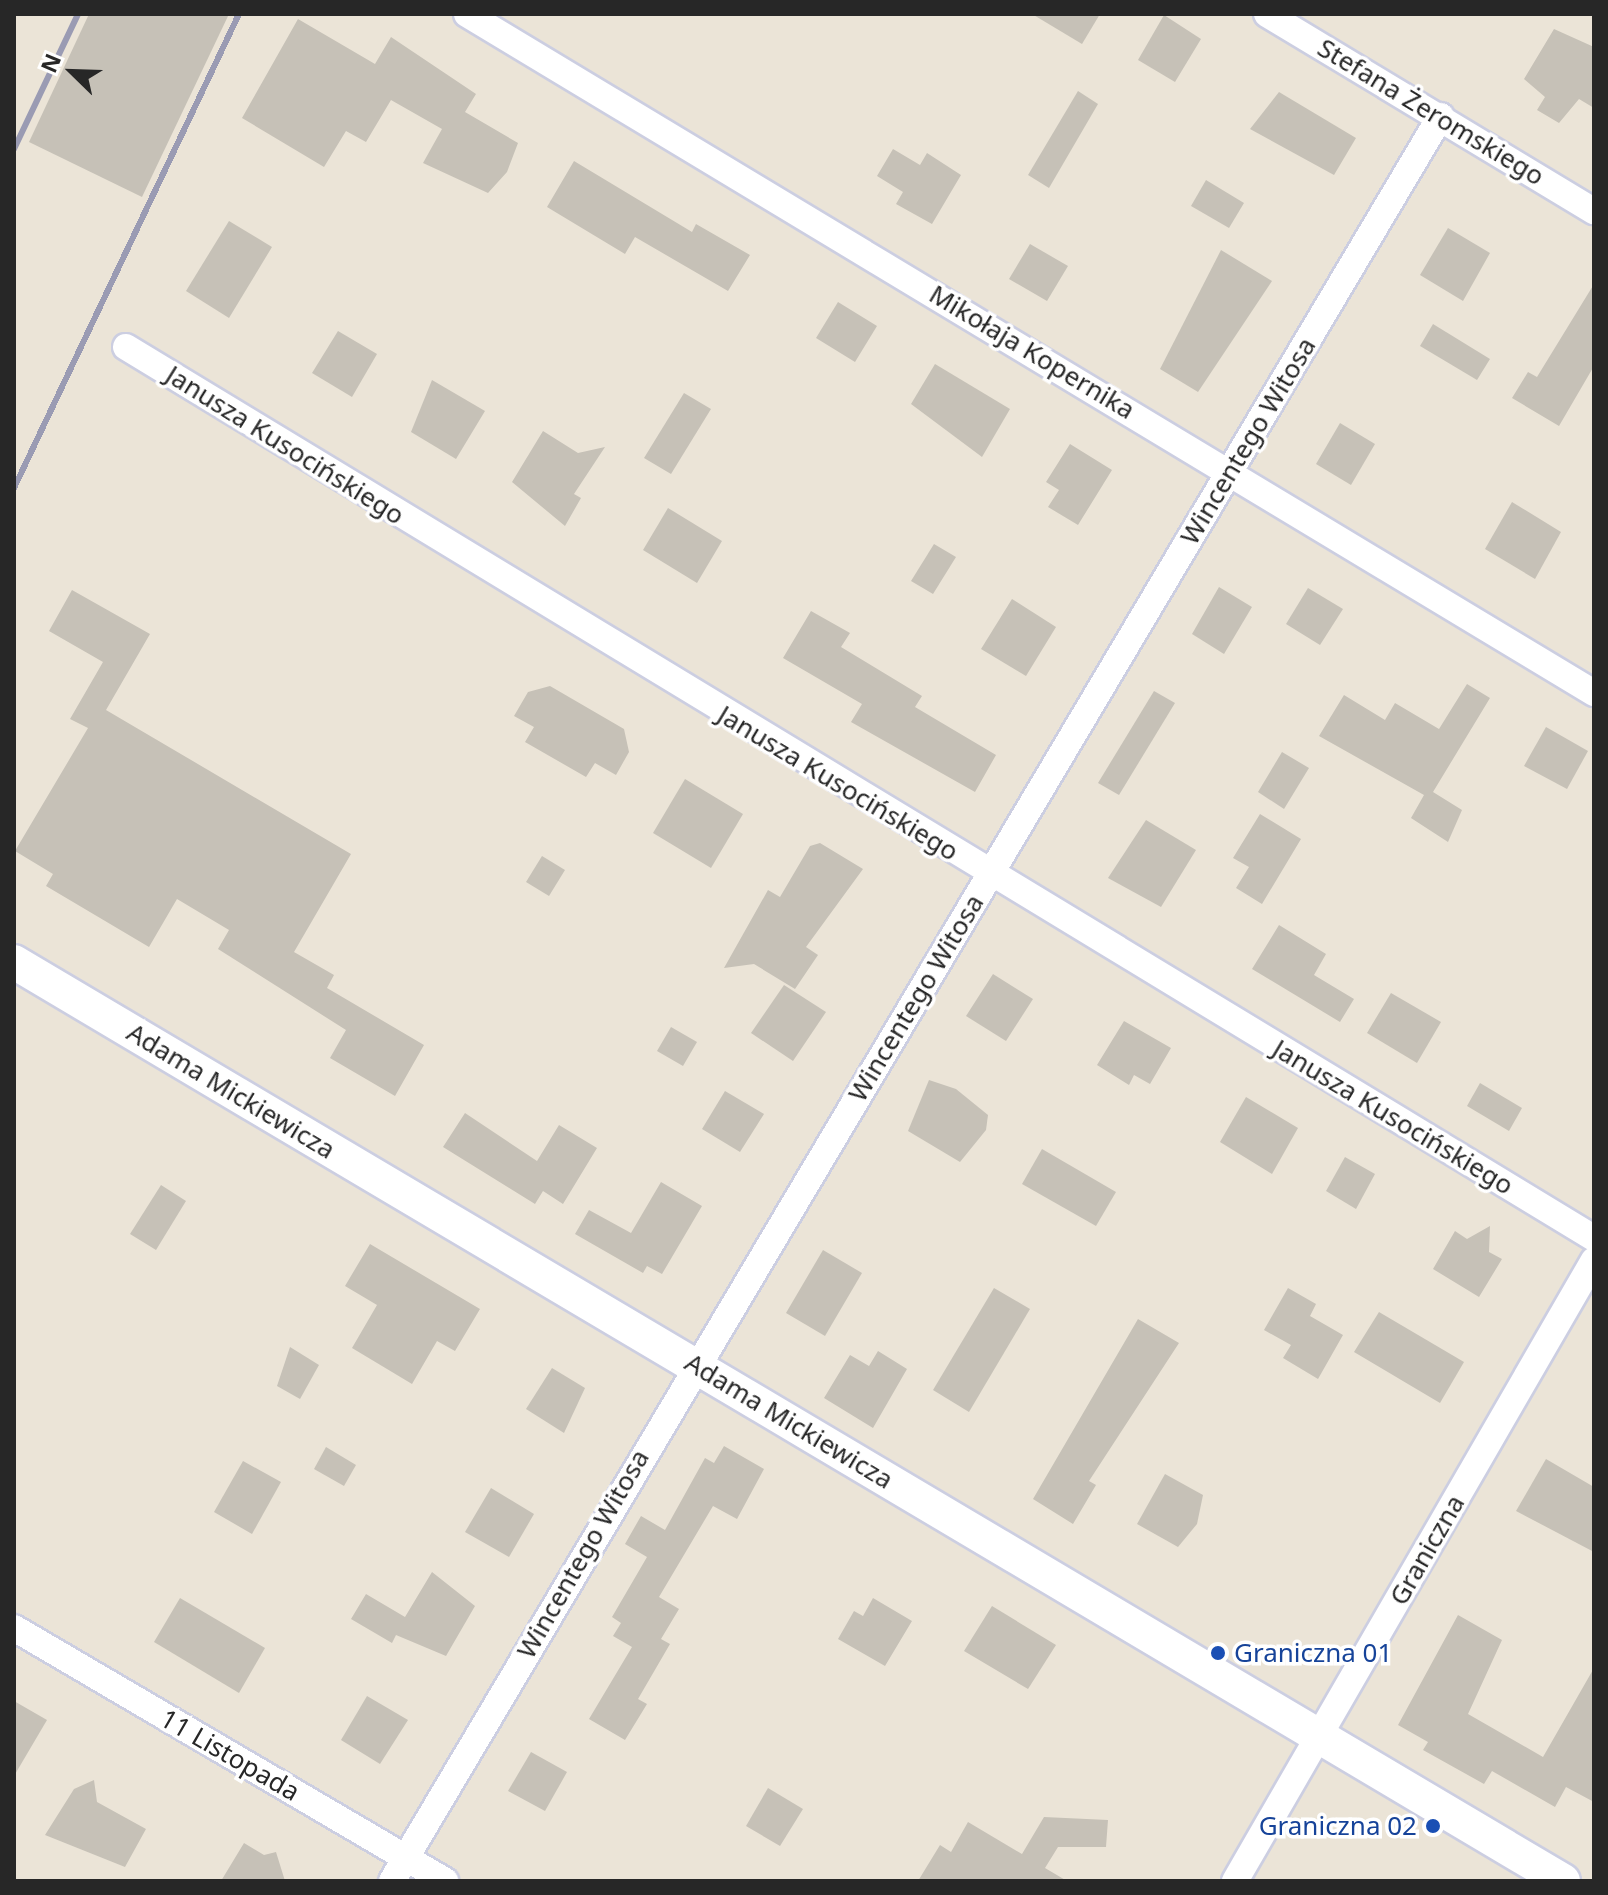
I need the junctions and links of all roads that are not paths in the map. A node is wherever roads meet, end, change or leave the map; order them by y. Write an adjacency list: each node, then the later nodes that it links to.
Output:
1 (467, 14): 6 (street, Mikołaja Kopernika)
2 (1267, 14): 3 (street, Stefana Żeromskiego)
3 (1441, 116): 4 (street, Stefana Żeromskiego); 6 (street, Wincentego Witosa)
4 (1594, 211)
5 (126, 347): 8 (street, Janusza Kusocińskiego)
6 (1230, 471): 7 (street, Mikołaja Kopernika); 8 (street, Wincentego Witosa)
7 (1594, 693)
8 (990, 875): 10 (street, Janusza Kusocińskiego); 12 (street, Wincentego Witosa)
9 (14, 962): 12 (street, Adama Mickiewicza)
10 (1594, 1238)
11 (1594, 1260): 14 (street, Graniczna)
12 (693, 1364): 14 (street, Adama Mickiewicza); 15 (street, Wincentego Witosa)
13 (14, 1628): 15 (street, 11 Listopada)
14 (1318, 1736): 18 (street, Graniczna); 19 (street, Adama Mickiewicza)
15 (406, 1858): 16 (street, Wincentego Witosa); 17 (street, 11 Listopada)
16 (392, 1881)
17 (445, 1881)
18 (1235, 1881)
19 (1563, 1881)

